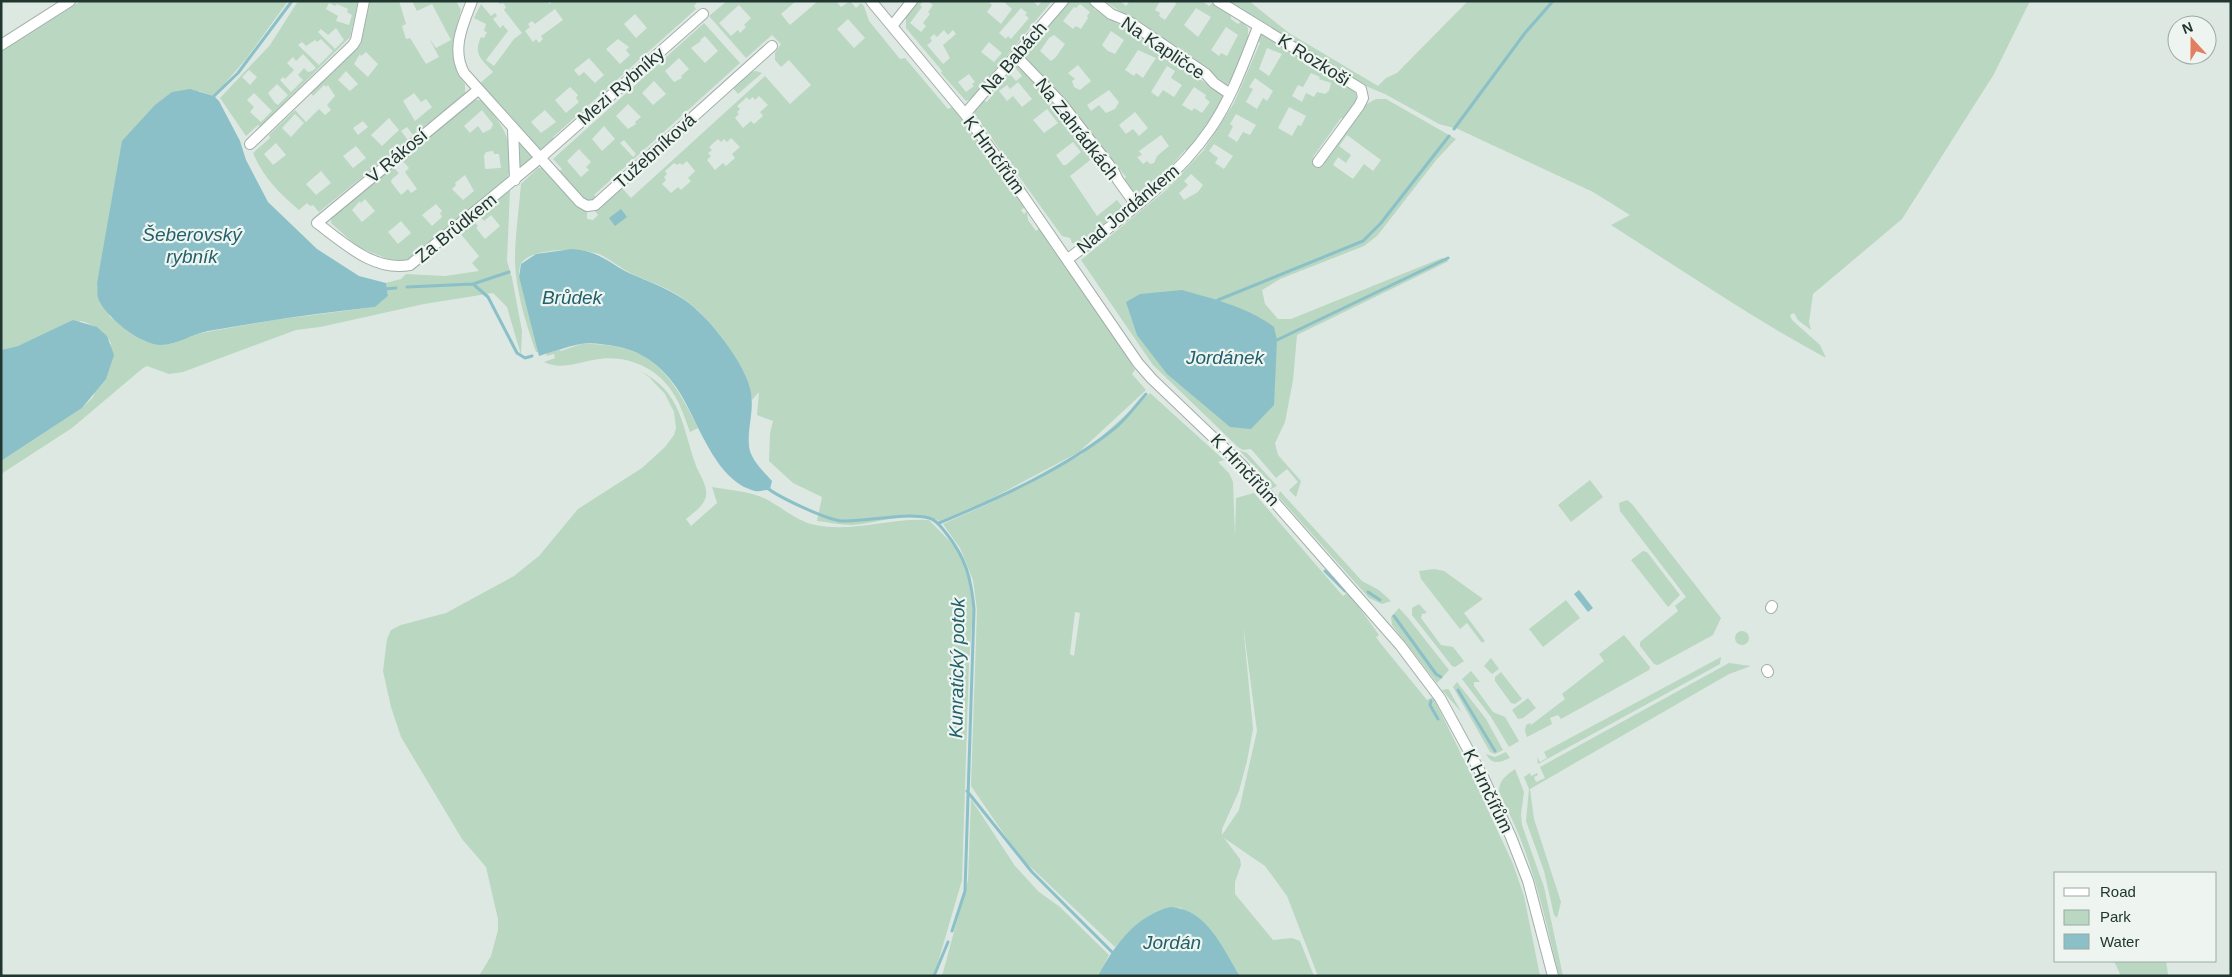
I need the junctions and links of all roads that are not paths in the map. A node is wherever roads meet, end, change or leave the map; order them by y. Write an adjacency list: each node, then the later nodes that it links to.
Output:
1 (70, 1): 12 (street)
2 (364, 1): 19 (street)
3 (472, 1): 15 (street)
4 (871, 1): 10 (street, K Hrnčířům)
5 (912, 1): 10 (street)
6 (1063, 1): 14 (street, Na Babách)
7 (1095, 1): 16 (street, Na Kapličce)
8 (1218, 1): 11 (street, K Rozkoši)
9 (703, 14): 20 (street, Mezi Rybníky)
10 (892, 26): 17 (street, K Hrnčířům)
11 (1258, 27): 16 (street, Nad Jordánkem); 21 (street, K Rozkoši)
12 (1, 45)
13 (772, 46): 20 (street, Tužebníková)
14 (1016, 56): 17 (street, Na Babách); 23 (street, Na Zahrádkách)
15 (478, 90): 18 (street); 24 (street, V Rákosí)
16 (1230, 94): 23 (street, Nad Jordánkem)
17 (965, 114): 25 (street, K Hrnčířům)
18 (513, 129): 20 (street); 22 (street)
19 (250, 144)
20 (540, 158): 22 (street, Mezi Rybníky)
21 (1318, 162)
22 (515, 180): 24 (street, Za Brůdkem)
23 (1136, 205): 25 (street, Nad Jordánkem)
24 (317, 223)
25 (1068, 259): 26 (street, K Hrnčířům)
26 (1553, 976)

